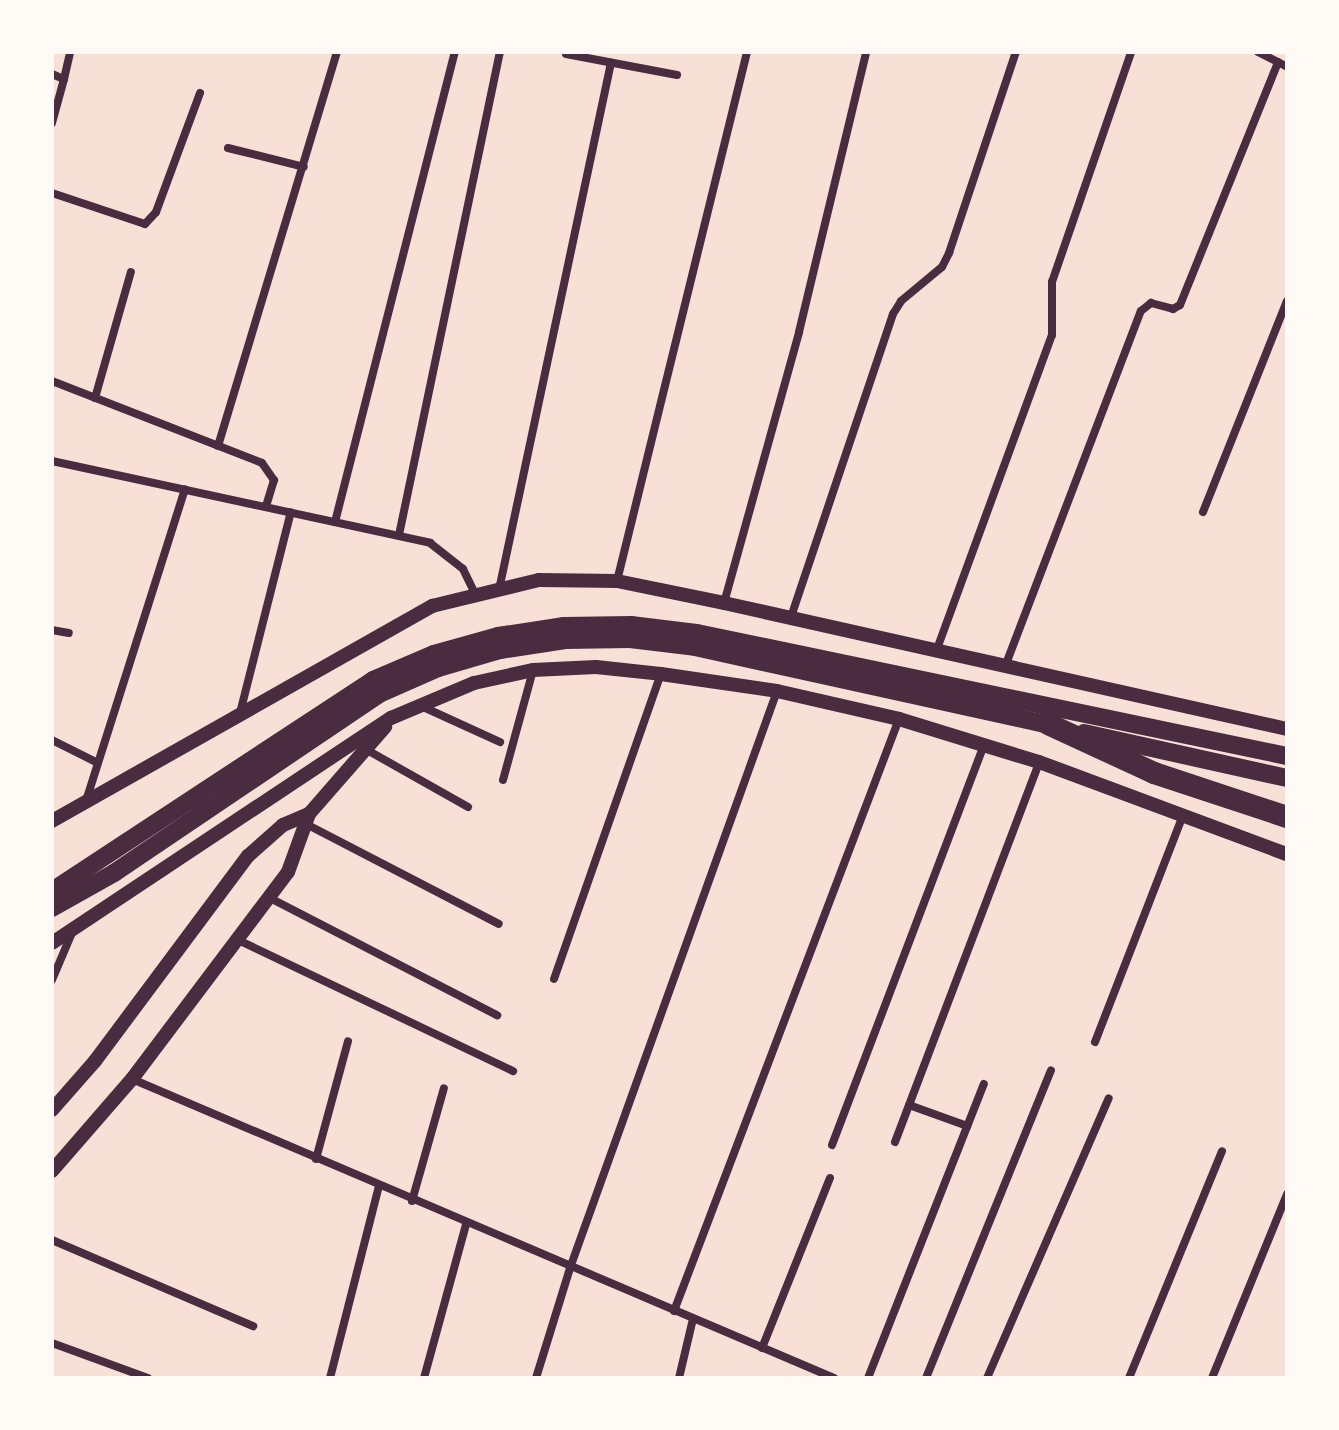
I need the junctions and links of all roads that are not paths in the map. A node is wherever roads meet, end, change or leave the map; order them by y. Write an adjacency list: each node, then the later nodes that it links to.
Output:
1 (70, 52): 16 (street)
2 (337, 52): 20 (street)
3 (455, 52): 32 (street)
4 (500, 52): 33 (street)
5 (747, 52): 34 (street)
6 (866, 52): 37 (street)
7 (1016, 52): 38 (street)
8 (1131, 52): 41 (street)
9 (1258, 52): 11 (street)
10 (566, 54): 12 (street)
11 (1278, 62): 13 (street); 42 (street)
12 (611, 63): 15 (street); 35 (street)
13 (1287, 67)
14 (52, 74): 16 (street)
15 (677, 75)
16 (64, 79): 18 (street)
17 (200, 93): 21 (street)
18 (52, 123)
19 (228, 148): 20 (street)
20 (304, 167): 26 (street)
21 (52, 193)
22 (131, 272): 25 (street)
23 (1287, 301): 31 (street)
24 (52, 381): 25 (street)
25 (95, 398): 26 (street)
26 (218, 446): 29 (street)
27 (52, 461): 28 (street)
28 (185, 489): 29 (street); 58 (street)
29 (266, 507): 30 (street)
30 (291, 512): 32 (street); 47 (street)
31 (1203, 512)
32 (335, 522): 33 (street)
33 (399, 535): 36 (street)
34 (617, 581): 35 (street); 37 (street)
35 (500, 585): 36 (street)
36 (474, 592): 47 (street)
37 (724, 603): 38 (street)
38 (791, 617): 41 (street)
39 (52, 630): 40 (street)
40 (69, 633)
41 (937, 649): 42 (street)
42 (1006, 664): 51 (street)
43 (533, 670): 44 (street); 46 (street); 60 (street)
44 (661, 674): 45 (street); 75 (street)
45 (777, 691): 49 (street); 100 (street)
46 (418, 704): 48 (street); 53 (street)
47 (240, 713): 61 (street)
48 (391, 718): 55 (street); 72 (street)
49 (899, 719): 54 (street); 101 (street)
50 (1048, 724): 59 (main road); 64 (highway); 70 (main road)
51 (1287, 729)
52 (52, 740): 58 (street)
53 (500, 742)
54 (985, 744): 57 (street); 90 (street)
55 (367, 750): 62 (street); 65 (street)
56 (1287, 756): 68 (main road)
57 (1039, 762): 63 (street); 86 (street)
58 (98, 763): 61 (street)
59 (1287, 778)
60 (503, 780)
61 (86, 801): 66 (street)
62 (468, 807)
63 (1183, 815): 67 (street); 79 (street)
64 (1287, 817)
65 (308, 819): 69 (street); 71 (street); 87 (street)
66 (52, 821)
67 (1287, 854)
68 (52, 891)
69 (268, 897): 73 (street); 77 (street)
70 (52, 908)
71 (499, 924)
72 (71, 935): 74 (street); 76 (street)
73 (235, 938): 81 (street); 82 (street)
74 (52, 943)
75 (554, 979)
76 (52, 980)
77 (497, 1015)
78 (348, 1041): 92 (street)
79 (1095, 1042)
80 (1051, 1070): 113 (street)
81 (513, 1071)
82 (132, 1079): 92 (street); 93 (street)
83 (984, 1084): 88 (street)
84 (444, 1088): 97 (street)
85 (1109, 1098): 114 (street)
86 (909, 1105): 88 (street); 89 (street)
87 (52, 1110)
88 (967, 1126): 112 (street)
89 (895, 1142)
90 (832, 1145)
91 (1222, 1151): 115 (street)
92 (316, 1159): 95 (street)
93 (52, 1171)
94 (830, 1178): 105 (street)
95 (379, 1186): 97 (street); 107 (street)
96 (1287, 1194): 116 (street)
97 (412, 1201): 98 (street)
98 (466, 1224): 100 (street); 108 (street)
99 (52, 1240): 103 (street)
100 (570, 1268): 101 (street); 109 (street)
101 (674, 1311): 102 (street)
102 (693, 1319): 105 (street); 110 (street)
103 (253, 1326)
104 (52, 1343): 106 (street)
105 (762, 1348): 111 (street)
106 (148, 1378)
107 (330, 1378)
108 (424, 1378)
109 (536, 1378)
110 (679, 1378)
111 (834, 1378)
112 (868, 1378)
113 (926, 1378)
114 (987, 1378)
115 (1129, 1378)
116 (1212, 1378)

